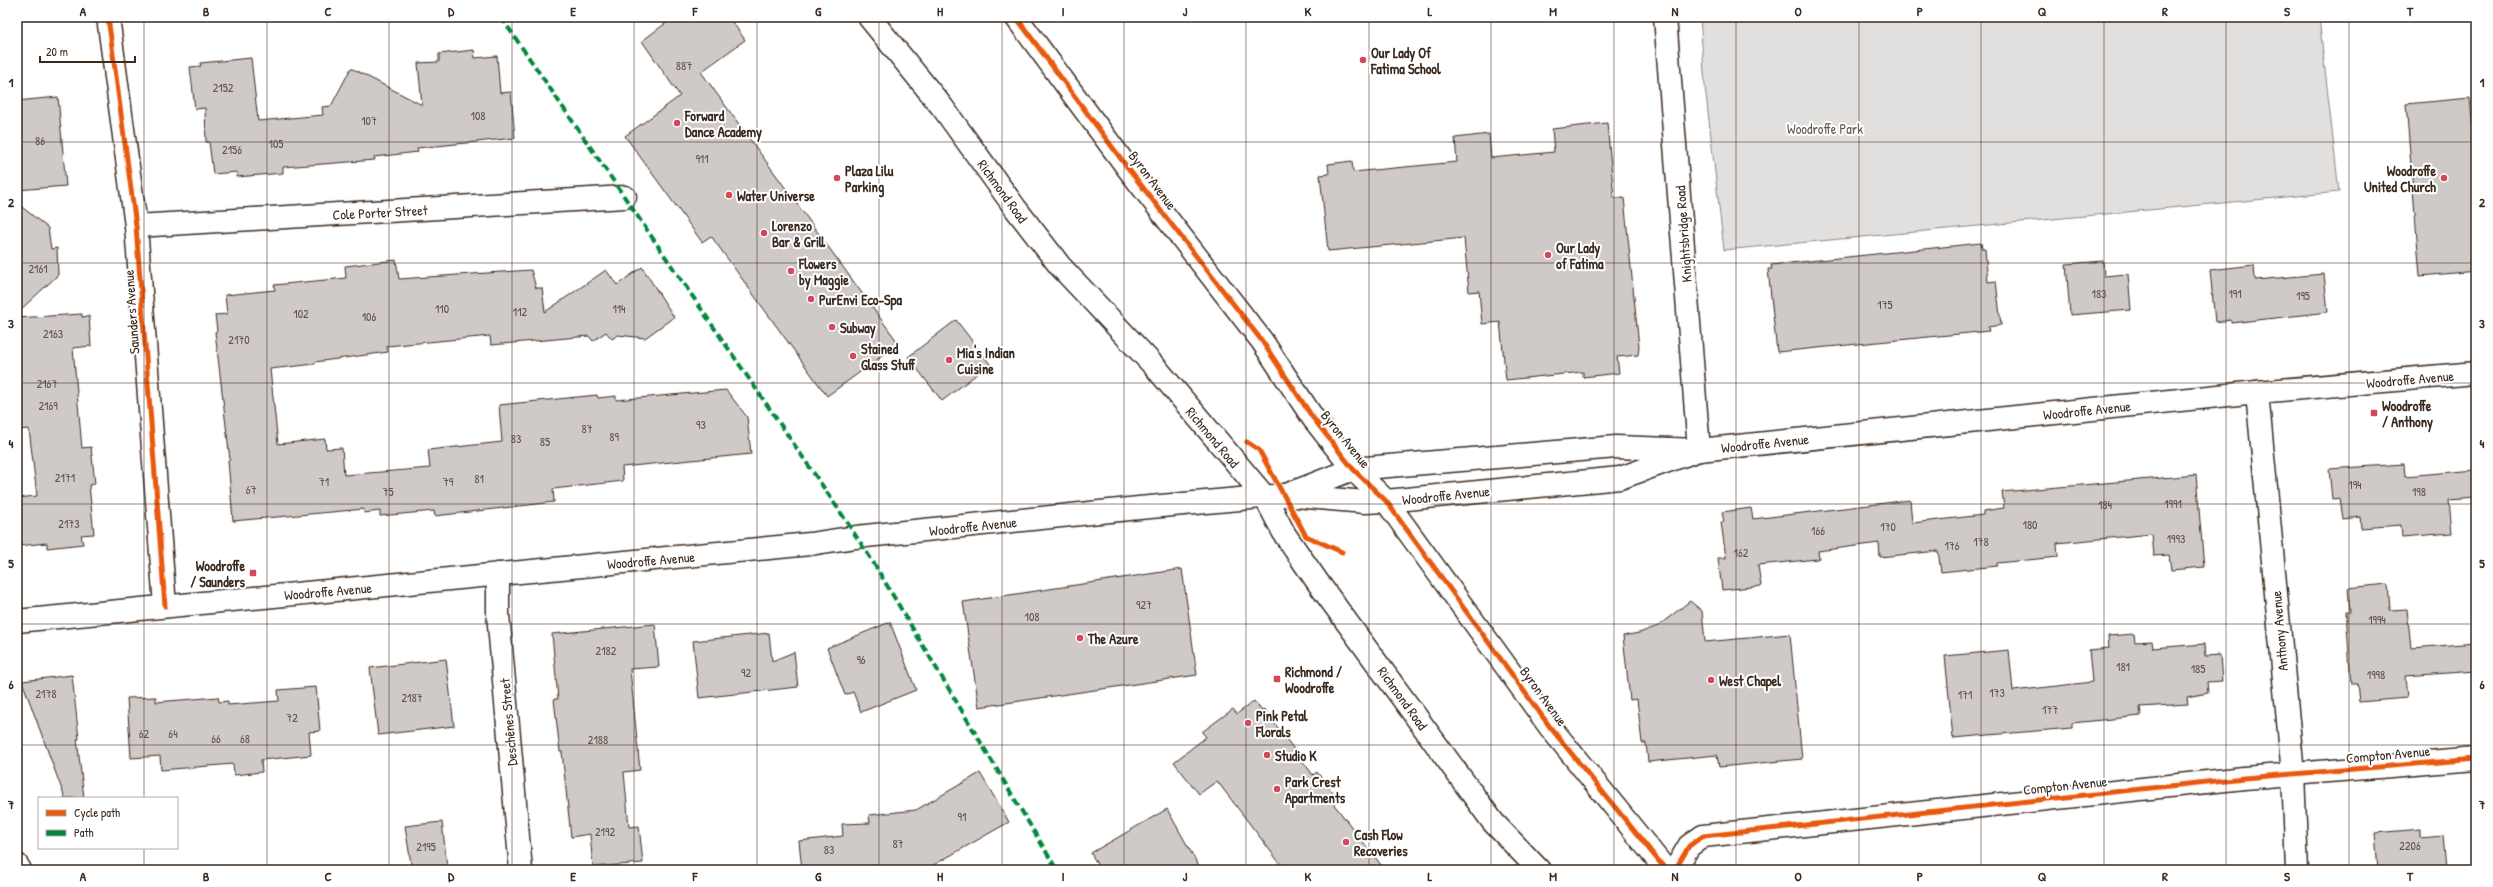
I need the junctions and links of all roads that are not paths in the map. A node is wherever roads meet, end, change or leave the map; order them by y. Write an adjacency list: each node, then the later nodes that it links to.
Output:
1 (108, 17): 6 (street, Saunders Avenue)
2 (869, 17): 11 (street, Richmond Road)
3 (1016, 17): 10 (street, Byron Avenue)
4 (1665, 17): 9 (street, Knightsbridge Road)
5 (625, 197): 6 (street, Cole Porter Street)
6 (136, 226): 14 (street, Saunders Avenue)
7 (2476, 373): 8 (street, Woodroffe Avenue)
8 (2256, 392): 9 (street, Woodroffe Avenue); 17 (street, Anthony Avenue)
9 (1699, 450): 10 (street, Woodroffe Avenue); 12 (street, Woodroffe Avenue)
10 (1353, 469): 11 (street, Woodroffe Avenue); 12 (street, Byron Avenue)
11 (1275, 496): 12 (street, Woodroffe Avenue); 13 (street, Woodroffe Avenue); 21 (street, Richmond Road)
12 (1375, 502): 22 (street, Byron Avenue)
13 (498, 574): 14 (street, Woodroffe Avenue); 20 (street, Deschênes Street)
14 (165, 606): 15 (street, Woodroffe Avenue)
15 (17, 621)
16 (2476, 759): 17 (street, Compton Avenue)
17 (2293, 774): 23 (street, Compton Avenue); 24 (street, Anthony Avenue)
18 (17, 865): 19 (street)
19 (20, 870)
20 (521, 870)
21 (1539, 870)
22 (1666, 870)
23 (1675, 870)
24 (2297, 870)

